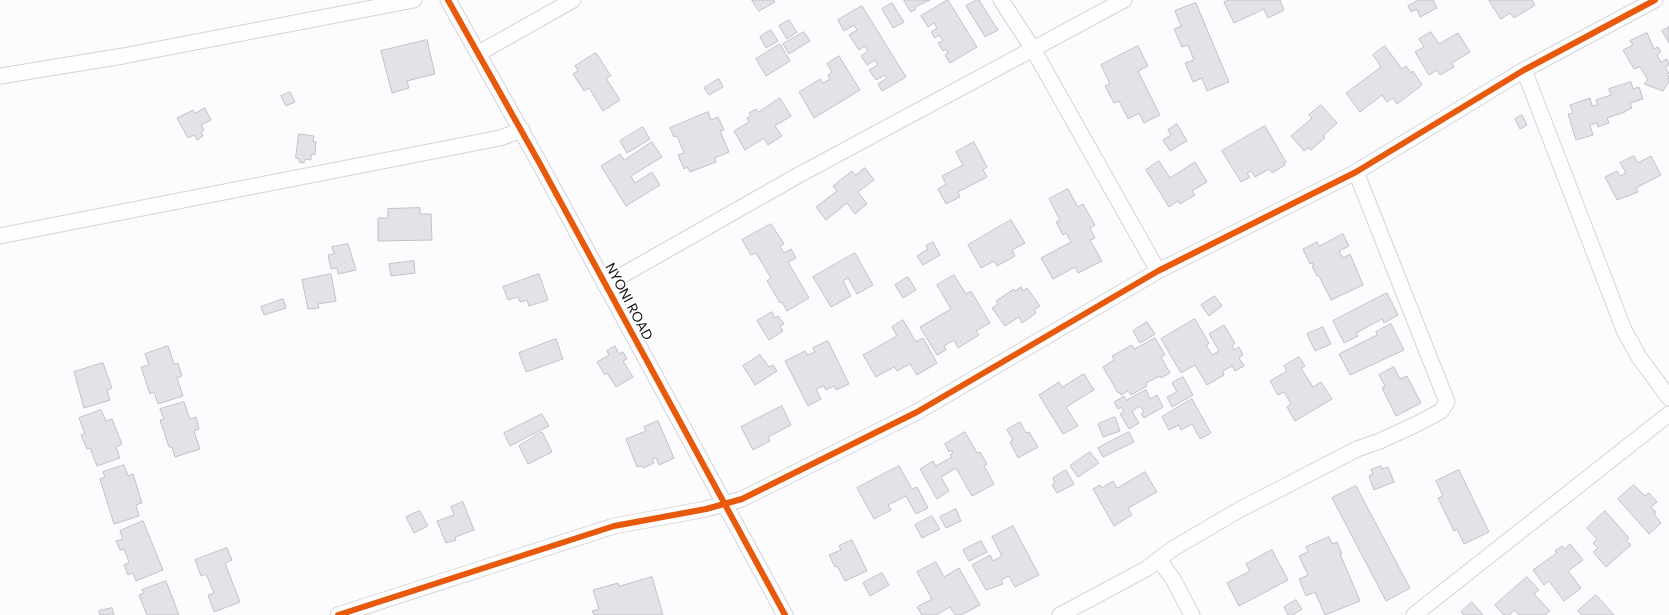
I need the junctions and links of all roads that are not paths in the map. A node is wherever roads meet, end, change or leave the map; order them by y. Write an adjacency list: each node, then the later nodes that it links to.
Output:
1 (414, 0): 10 (street)
2 (448, 0): 8 (street, NYONI ROAD)
3 (573, 0): 8 (street)
4 (1001, 0): 7 (street)
5 (1124, 0): 7 (street)
6 (1655, 0): 9 (street)
7 (1033, 49): 14 (street); 15 (street)
8 (479, 53): 11 (street, NYONI ROAD)
9 (1524, 70): 12 (street); 16 (street)
10 (0, 76)
11 (522, 130): 13 (street); 15 (street, NYONI ROAD)
12 (1356, 172): 14 (street); 19 (street)
13 (0, 236)
14 (1158, 271): 18 (street)
15 (605, 285): 18 (street, NYONI ROAD)
16 (1669, 398)
17 (1669, 414): 24 (street)
18 (724, 504): 20 (street); 21 (street, NYONI ROAD)
19 (1158, 560): 22 (street); 23 (street)
20 (338, 615)
21 (785, 615)
22 (1060, 615)
23 (1192, 615)
24 (1414, 615)

